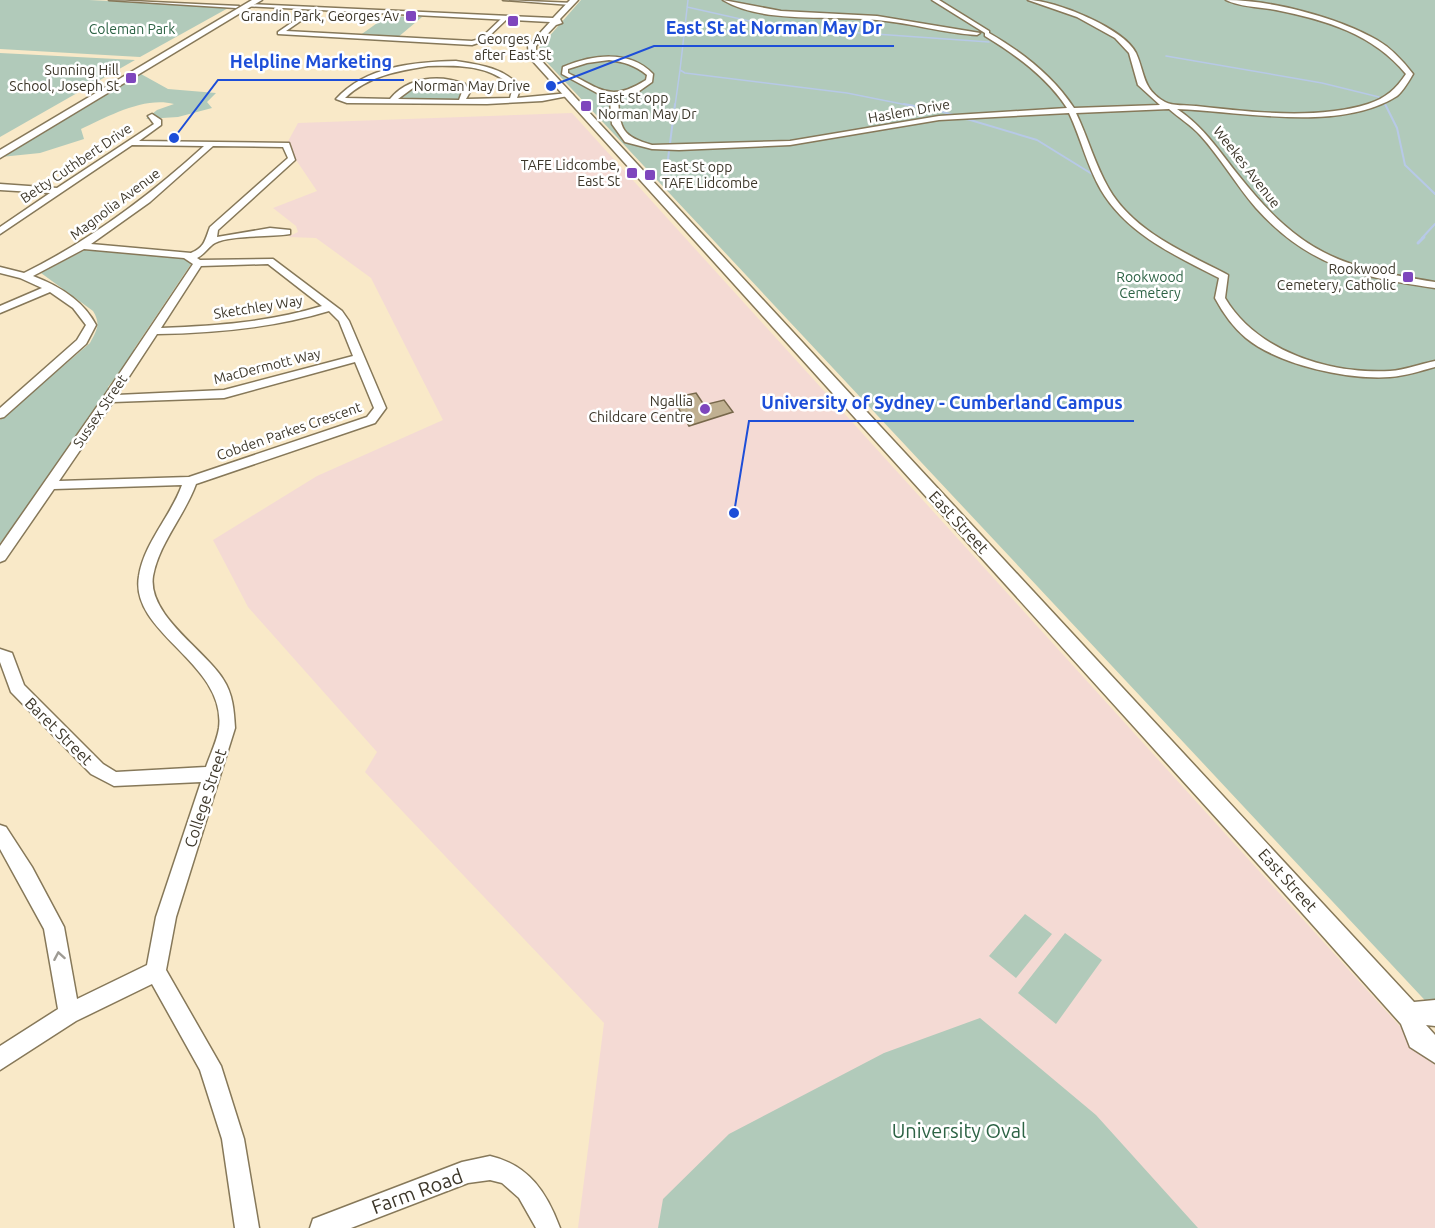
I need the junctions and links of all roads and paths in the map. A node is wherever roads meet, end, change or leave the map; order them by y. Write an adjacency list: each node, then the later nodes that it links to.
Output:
1 (112, 0): 8 (street)
2 (258, 0): 10 (highway)
3 (507, 0): 9 (street)
4 (726, 0): 15 (street)
5 (935, 0): 15 (street)
6 (1031, 0): 21 (street, Weekes Avenue)
7 (1229, 0): 21 (street, Haslem Drive)
8 (158, 1): 11 (street)
9 (573, 2): 14 (main road, East Street)
10 (247, 3): 11 (highway); 12 (main road); 27 (highway)
11 (236, 6): 26 (highway)
12 (313, 9): 13 (main road); 13 (street)
13 (504, 19): 14 (main road)
14 (552, 21): 16 (main road, East Street)
15 (982, 33): 22 (street)
16 (569, 95): 20 (street, Norman May Drive); 54 (main road, East Street)
17 (609, 95): 17 (street); 22 (street, Haslem Drive)
18 (393, 100): 19 (street, Norman May Drive); 19 (street); 20 (street, Norman May Drive)
19 (462, 100): 20 (street, Norman May Drive)
20 (513, 100)
21 (1168, 107): 22 (street, Haslem Drive); 37 (street, Weekes Avenue)
22 (1071, 110): 43 (street)
23 (152, 116): 24 (street, Betty Cuthbert Drive)
24 (130, 143): 25 (street); 29 (street, Betty Cuthbert Drive)
25 (211, 144): 32 (street); 33 (street, Magnolia Avenue)
26 (0, 146)
27 (0, 155)
28 (0, 188): 29 (street)
29 (58, 191): 30 (street, Betty Cuthbert Drive)
30 (0, 231)
31 (287, 232): 32 (street)
32 (212, 241): 34 (street)
33 (85, 246): 34 (street, Cobden Parkes Crescent); 36 (street, Magnolia Avenue)
34 (194, 260): 39 (street, Cobden Parkes Crescent); 41 (street, Sussex Street)
35 (0, 270): 36 (street)
36 (27, 275): 38 (street)
37 (1435, 285)
38 (50, 288): 40 (street); 45 (street)
39 (330, 307): 41 (street, Sketchley Way); 42 (street, Cobden Parkes Crescent)
40 (0, 309)
41 (154, 331): 44 (street, Sussex Street)
42 (359, 358): 44 (street, MacDermott Way); 46 (street, Cobden Parkes Crescent)
43 (1435, 364)
44 (109, 399): 47 (street, Sussex Street)
45 (0, 414)
46 (190, 481): 47 (street, Cobden Parkes Crescent); 50 (street, College Street)
47 (49, 485): 48 (street, Sussex Street)
48 (0, 556)
49 (0, 655): 50 (street, Baret Street)
50 (213, 774): 52 (street, College Street)
51 (0, 833): 53 (street, one-way to 51)
52 (156, 971): 53 (street); 57 (street)
53 (69, 1014): 56 (street)
54 (1424, 1016): 55 (main road, East Street)
55 (1435, 1050)
56 (0, 1059)
57 (247, 1228)
58 (322, 1228): 59 (street, Farm Road)
59 (548, 1228)

